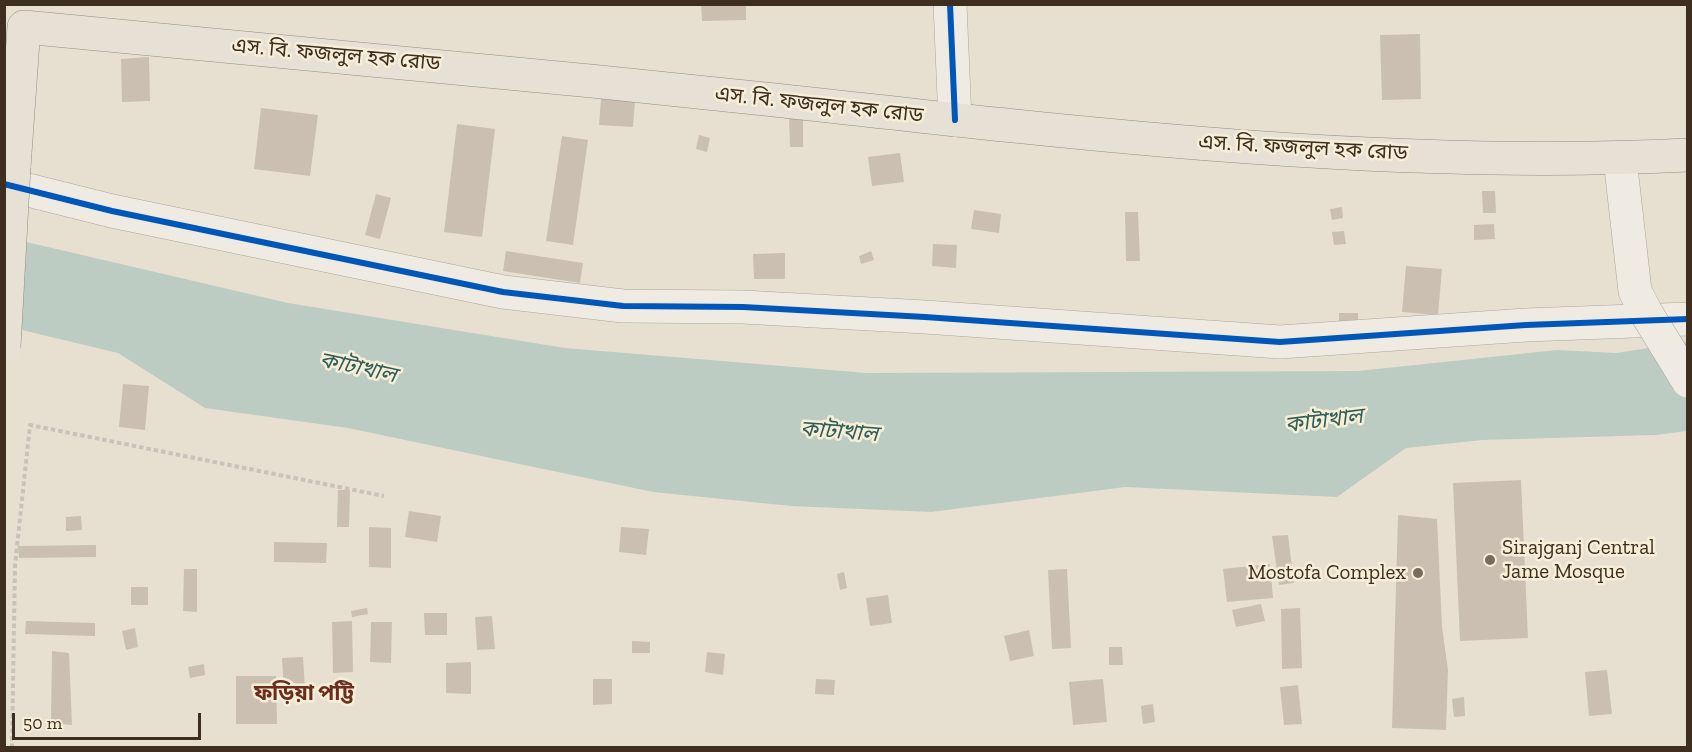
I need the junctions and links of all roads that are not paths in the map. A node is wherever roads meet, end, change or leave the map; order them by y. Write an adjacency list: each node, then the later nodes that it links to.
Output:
1 (950, 4): 4 (street)
2 (14, 24): 3 (main road); 4 (main road, এস. বি. ফজলুল হক রোড)
3 (11, 112): 7 (main road)
4 (955, 120): 6 (main road, এস. বি. ফজলুল হক রোড)
5 (1688, 155): 6 (main road, এস. বি. ফজলুল হক রোড)
6 (1620, 159): 10 (street, bridge)
7 (9, 176): 8 (street); 9 (main road, bridge)
8 (1688, 319)
9 (4, 347)
10 (1688, 381)

